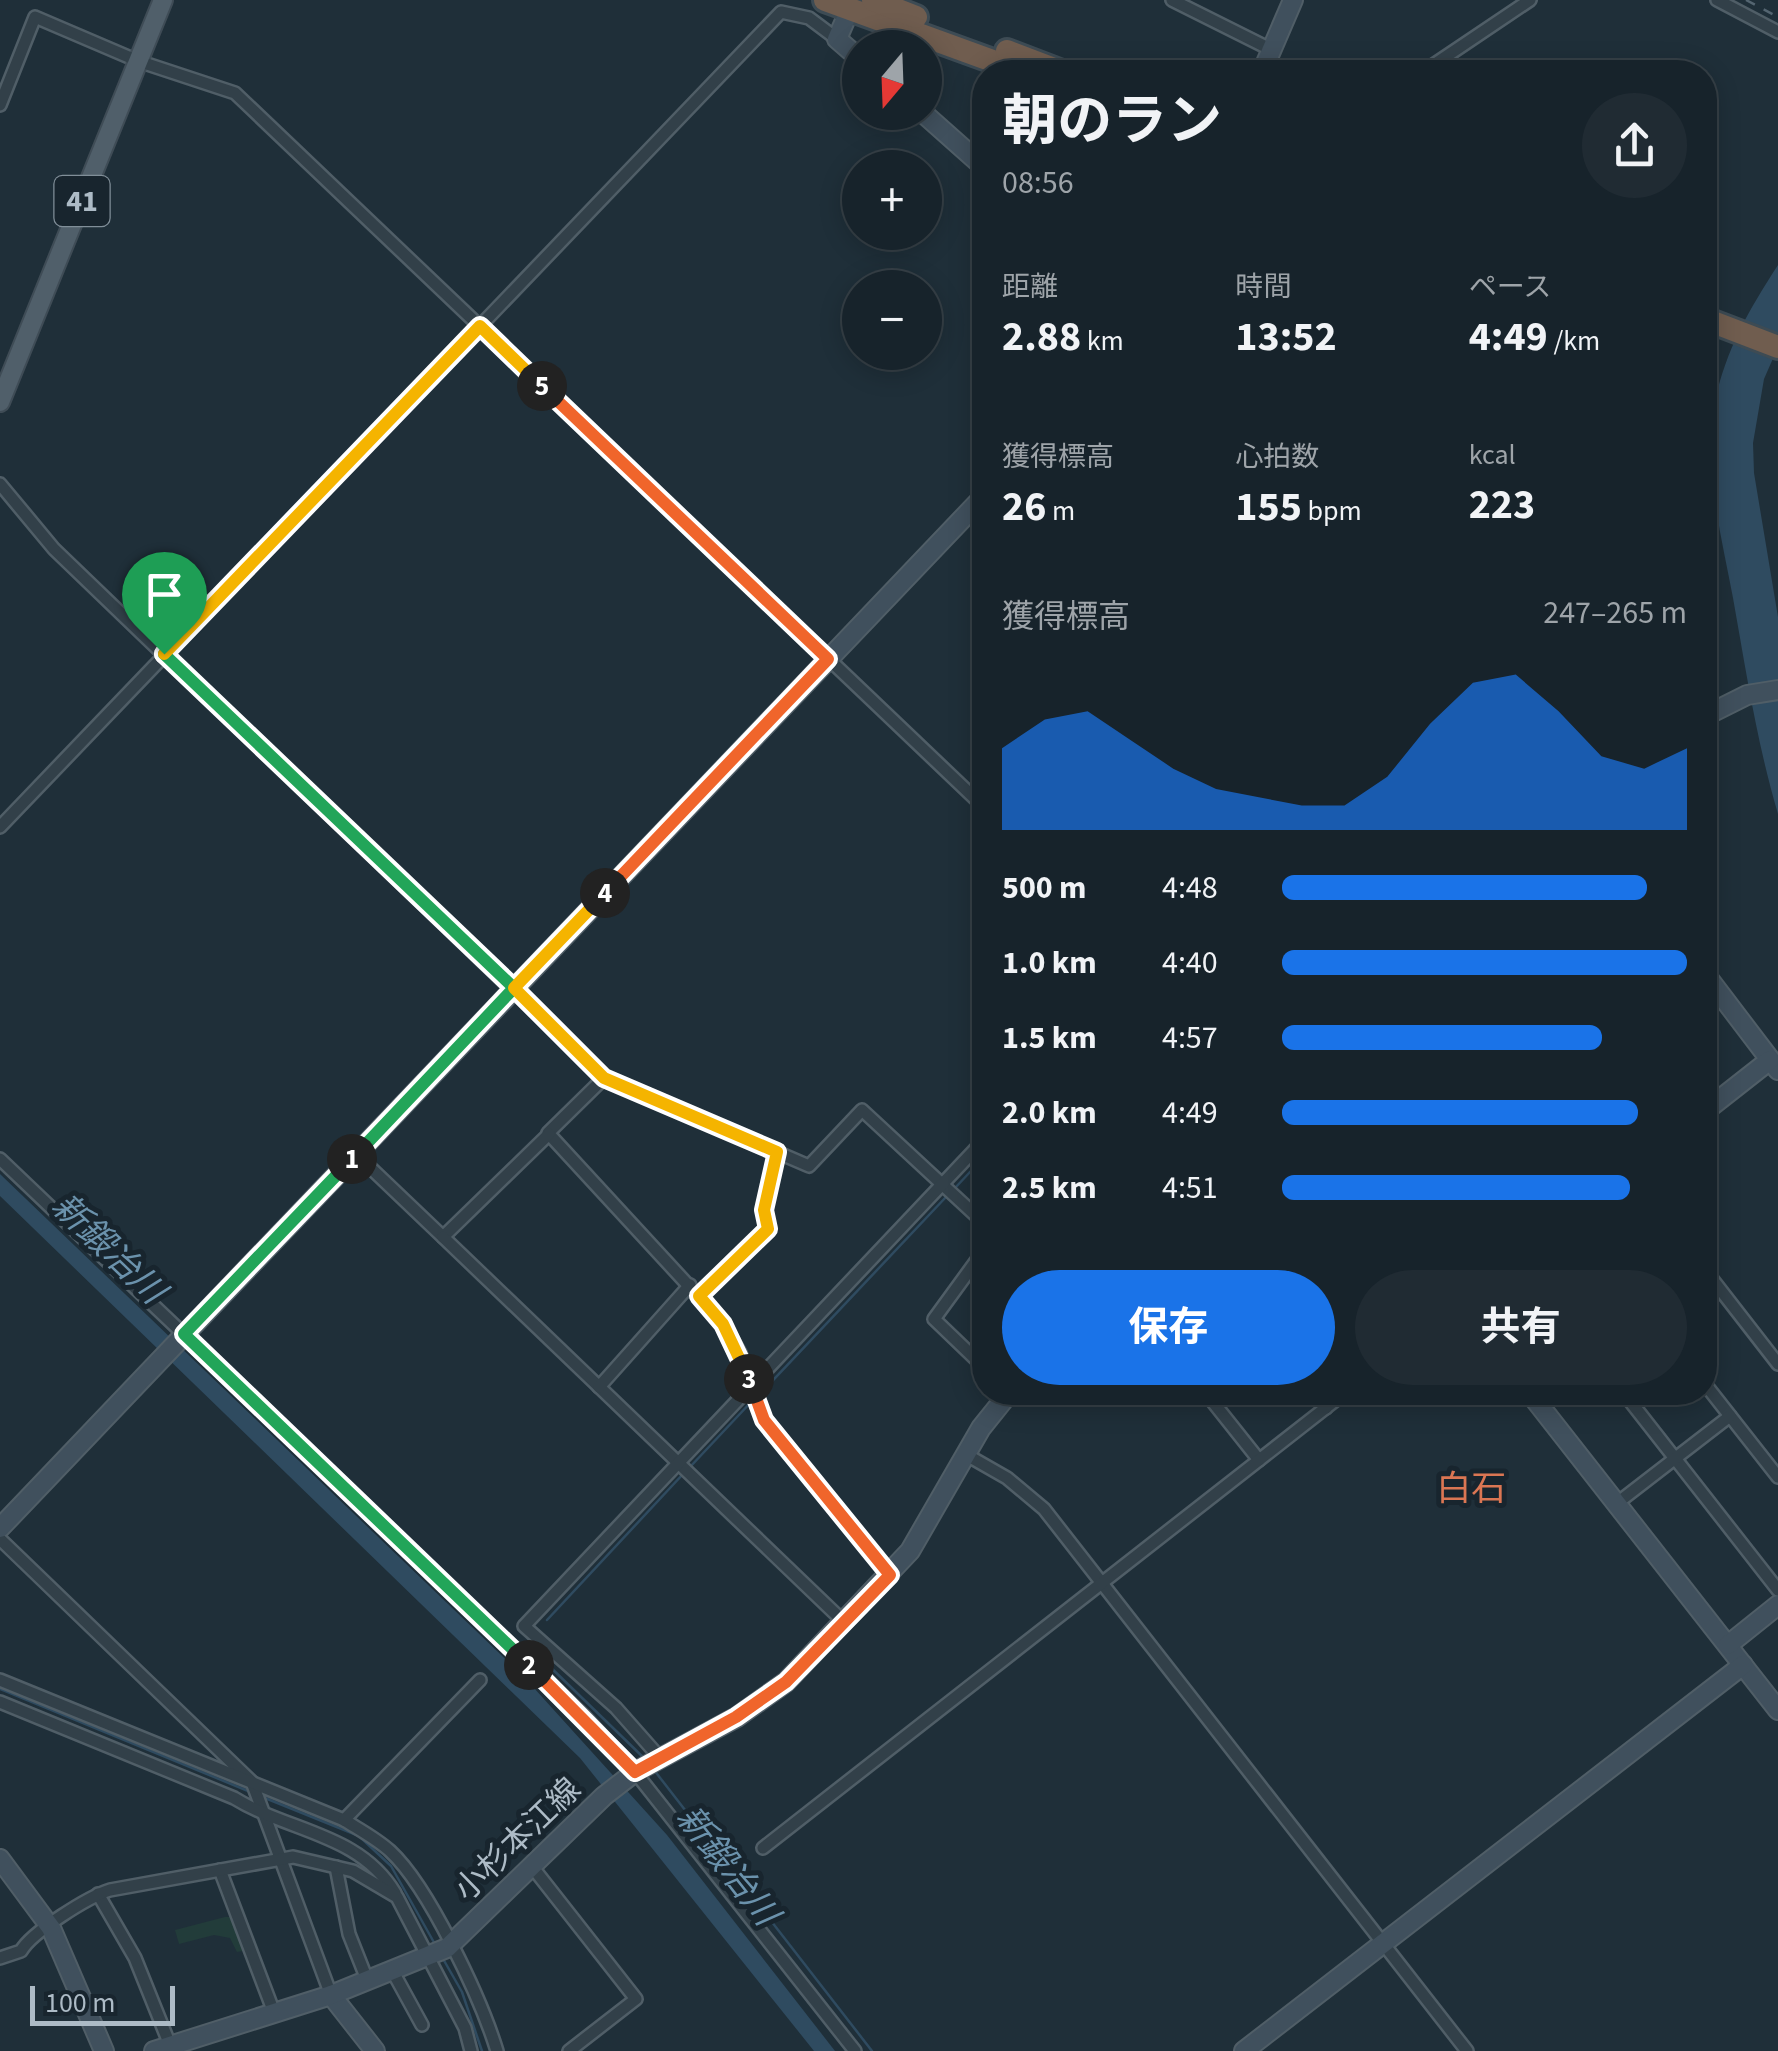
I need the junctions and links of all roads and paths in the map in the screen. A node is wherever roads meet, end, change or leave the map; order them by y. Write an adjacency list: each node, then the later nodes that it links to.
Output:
1 (163, 0): 17 (main road, 41)
2 (825, 0): 8 (highway)
3 (873, 0): 14 (highway)
4 (1172, 0): 12 (street)
5 (1294, 0): 12 (street)
6 (1530, 0): 16 (street)
7 (1718, 0): 9 (street)
8 (850, 9): 10 (street); 13 (highway)
9 (1778, 32)
10 (837, 39): 11 (street); 21 (street)
11 (842, 43)
12 (1272, 50): 15 (street)
13 (989, 60)
14 (1030, 60)
15 (1267, 60)
16 (1440, 60)
17 (138, 61): 18 (street); 21 (street); 26 (main road, 41)
18 (0, 104)
19 (942, 130): 20 (street)
20 (972, 156)
21 (480, 326): 29 (street); 30 (street)
22 (1717, 330): 24 (highway)
23 (1717, 332): 25 (highway)
24 (1778, 347)
25 (1778, 362)
26 (0, 402)
27 (0, 484): 29 (street)
28 (972, 509): 30 (street)
29 (164, 654): 34 (street); 35 (street)
30 (828, 659): 33 (street); 35 (street)
31 (1778, 690): 32 (street)
32 (1717, 710)
33 (972, 796)
34 (0, 827)
35 (514, 988): 38 (street); 43 (street)
36 (1717, 990): 37 (street)
37 (1774, 1065): 39 (street)
38 (604, 1078): 40 (street); 41 (street)
39 (1717, 1103)
40 (549, 1134): 47 (street); 51 (street)
41 (777, 1152): 45 (street); 51 (street)
42 (972, 1152): 45 (street)
43 (356, 1154): 47 (street); 52 (street)
44 (0, 1159): 52 (street)
45 (941, 1184): 46 (street); 55 (street)
46 (972, 1212)
47 (442, 1237): 56 (street)
48 (972, 1266): 49 (street)
49 (970, 1269): 53 (street)
50 (1717, 1285): 54 (street)
51 (695, 1290): 55 (street); 56 (street)
52 (182, 1337): 72 (street); 86 (street)
53 (972, 1356)
54 (1778, 1364)
55 (751, 1385): 69 (street); 74 (street)
56 (599, 1387): 69 (street)
57 (1717, 1399): 65 (street)
58 (1001, 1405): 66 (street, 小杉本江線)
59 (1216, 1405): 68 (street)
60 (1324, 1405): 64 (street)
61 (1330, 1405): 64 (street)
62 (1538, 1405): 71 (street)
63 (1632, 1405): 67 (street)
64 (1326, 1408): 68 (street)
65 (1730, 1416): 67 (street); 70 (street)
66 (965, 1454): 74 (street, 小杉本江線); 75 (street)
67 (1674, 1459): 71 (street); 76 (street)
68 (1260, 1460): 75 (street)
69 (677, 1462): 78 (street); 85 (street)
70 (1778, 1477)
71 (1616, 1504): 79 (street)
72 (0, 1528)
73 (0, 1539): 87 (street)
74 (890, 1575): 78 (street, 小杉本江線)
75 (1101, 1584): 90 (street); 99 (street)
76 (1778, 1590)
77 (1778, 1606): 79 (street)
78 (844, 1622): 85 (street, 小杉本江線)
79 (1728, 1646): 80 (street)
80 (1742, 1665): 84 (street); 99 (street)
81 (0, 1680): 87 (street)
82 (480, 1680): 89 (street)
83 (0, 1702): 88 (street)
84 (1778, 1710)
85 (660, 1758): 86 (street, 小杉本江線)
86 (635, 1773): 93 (street, 小杉本江線); 113 (street)
87 (252, 1782): 88 (street); 89 (street)
88 (264, 1817): 92 (street); 97 (street)
89 (344, 1820): 100 (street)
90 (763, 1848)
91 (0, 1859): 98 (street)
92 (281, 1860): 94 (street); 95 (street); 104 (street)
93 (530, 1864): 100 (street, 小杉本江線); 112 (street)
94 (336, 1867): 97 (street); 103 (street)
95 (220, 1870): 96 (street); 105 (street)
96 (98, 1894): 98 (street); 107 (street)
97 (397, 1897): 100 (street)
98 (51, 1928): 101 (street); 108 (street)
99 (1383, 1944): 114 (street); 115 (street)
100 (439, 1951): 102 (street, 小杉本江線); 110 (street); 111 (street)
101 (0, 1958)
102 (393, 1972): 103 (street, 小杉本江線); 106 (street)
103 (368, 1982): 104 (street, 小杉本江線)
104 (332, 1996): 105 (street, 小杉本江線); 109 (street)
105 (274, 2015): 107 (street, 小杉本江線)
106 (422, 2025)
107 (162, 2048)
108 (104, 2051)
109 (376, 2051)
110 (471, 2051)
111 (498, 2051)
112 (569, 2051)
113 (855, 2051)
114 (1244, 2051)
115 (1467, 2051)

